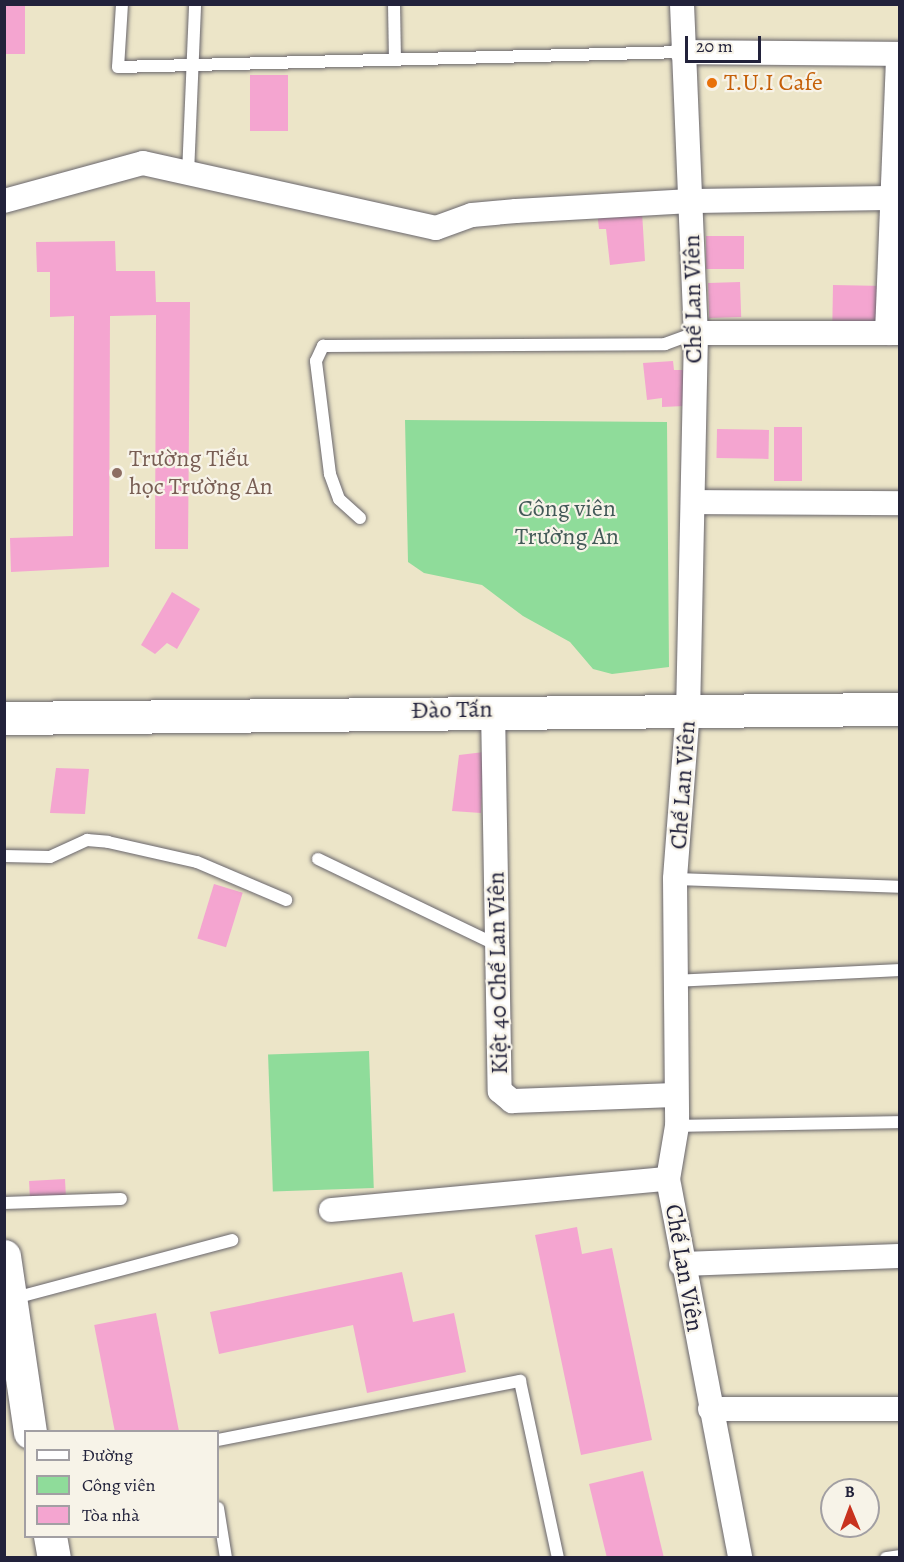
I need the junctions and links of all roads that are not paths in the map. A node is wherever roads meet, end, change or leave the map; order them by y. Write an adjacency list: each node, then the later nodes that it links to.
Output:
1 (122, 4): 8 (lane)
2 (195, 4): 8 (lane)
3 (394, 4): 7 (lane)
4 (682, 4): 5 (street, Chế Lan Viên)
5 (682, 52): 6 (street); 7 (lane); 12 (street, Chế Lan Viên)
6 (899, 54): 10 (street)
7 (395, 60): 8 (lane)
8 (194, 65): 9 (lane)
9 (188, 174): 11 (street); 12 (street)
10 (892, 198): 12 (street); 14 (street)
11 (4, 201)
12 (690, 201): 13 (street, Chế Lan Viên)
13 (696, 333): 14 (street); 15 (street, Chế Lan Viên); 17 (lane)
14 (893, 333)
15 (693, 502): 16 (street); 19 (street, Chế Lan Viên)
16 (900, 503)
17 (360, 518)
18 (494, 709): 19 (street, Đào Tấn); 21 (street, Đào Tấn); 27 (street, Kiệt 40 Chế Lan Viên)
19 (688, 709): 20 (street, Đào Tấn); 24 (street, Chế Lan Viên)
20 (900, 709)
21 (4, 718)
22 (4, 856): 26 (lane)
23 (318, 859): 27 (lane)
24 (675, 879): 25 (lane); 29 (street, Chế Lan Viên)
25 (900, 887)
26 (286, 900)
27 (497, 945): 30 (street, Kiệt 40 Chế Lan Viên)
28 (900, 970): 29 (lane)
29 (672, 981): 30 (street, Chế Lan Viên)
30 (676, 1095): 32 (street, Chế Lan Viên)
31 (900, 1122): 32 (lane)
32 (677, 1126): 33 (street, Chế Lan Viên)
33 (668, 1179): 36 (street); 39 (street, Chế Lan Viên)
34 (121, 1198): 35 (lane)
35 (4, 1203)
36 (331, 1210)
37 (232, 1240): 40 (lane)
38 (900, 1256): 39 (street)
39 (681, 1264): 41 (street, Chế Lan Viên)
40 (5, 1276): 43 (street)
41 (710, 1409): 42 (street); 51 (street, Chế Lan Viên)
42 (900, 1409)
43 (30, 1430)
44 (219, 1440): 50 (lane)
45 (219, 1514): 49 (lane)
46 (50, 1538): 48 (street)
47 (900, 1556): 52 (lane)
48 (54, 1557)
49 (226, 1557)
50 (558, 1557)
51 (740, 1557)
52 (886, 1557)

